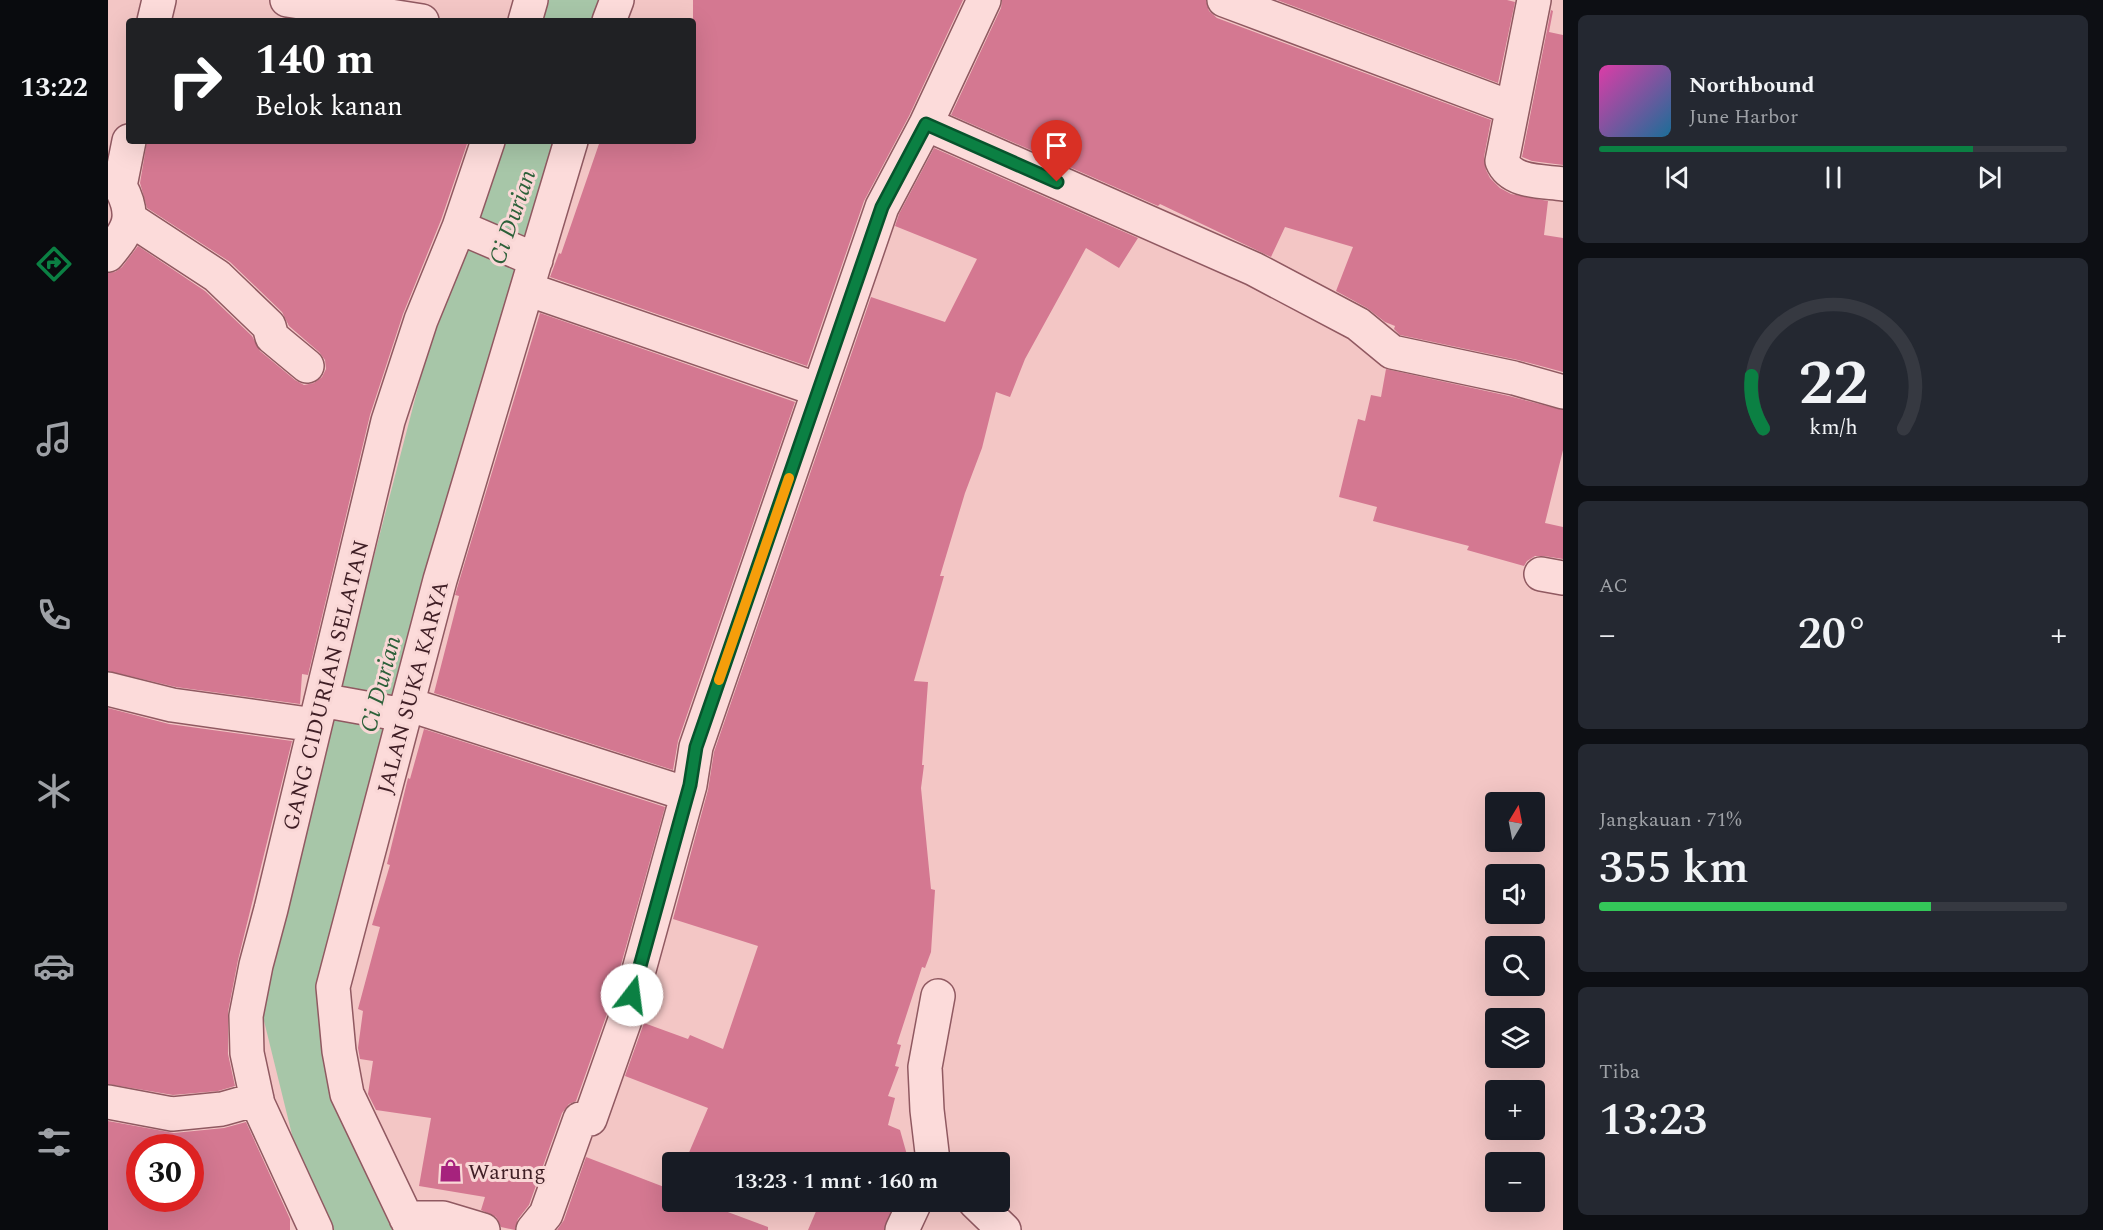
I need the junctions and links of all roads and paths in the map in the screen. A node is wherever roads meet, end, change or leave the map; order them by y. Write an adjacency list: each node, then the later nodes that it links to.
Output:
1 (159, 0): 8 (street)
2 (288, 0): 9 (street)
3 (531, 0): 10 (street)
4 (616, 0): 11 (street)
5 (984, 0): 13 (street)
6 (1224, 0): 12 (street)
7 (1534, 0): 12 (street)
8 (155, 18)
9 (403, 18)
10 (526, 18)
11 (610, 18)
12 (1512, 108): 18 (street)
13 (926, 124): 24 (street); 25 (street)
14 (128, 144): 17 (street)
15 (487, 144): 20 (street, GANG CIDURIAN SELATAN)
16 (570, 144): 22 (street, JALAN SUKA KARYA)
17 (114, 182): 19 (street)
18 (1563, 184)
19 (130, 219): 21 (street); 23 (street)
20 (464, 229): 22 (street); 27 (street, GANG CIDURIAN SELATAN)
21 (108, 255)
22 (530, 268): 24 (street); 28 (street, JALAN SUKA KARYA)
23 (307, 366)
24 (819, 390): 29 (street)
25 (1563, 392)
26 (108, 689): 27 (street)
27 (321, 709): 28 (street); 31 (street, GANG CIDURIAN SELATAN)
28 (402, 711): 29 (street); 36 (street, JALAN SUKA KARYA)
29 (687, 794): 39 (street)
30 (938, 996): 33 (street)
31 (257, 1099): 32 (street); 37 (street, GANG CIDURIAN SELATAN)
32 (108, 1102)
33 (933, 1152)
34 (910, 1212): 40 (street)
35 (985, 1212): 41 (street)
36 (409, 1224): 38 (street)
37 (316, 1230)
38 (483, 1230)
39 (533, 1230)
40 (902, 1230)
41 (1004, 1230)

